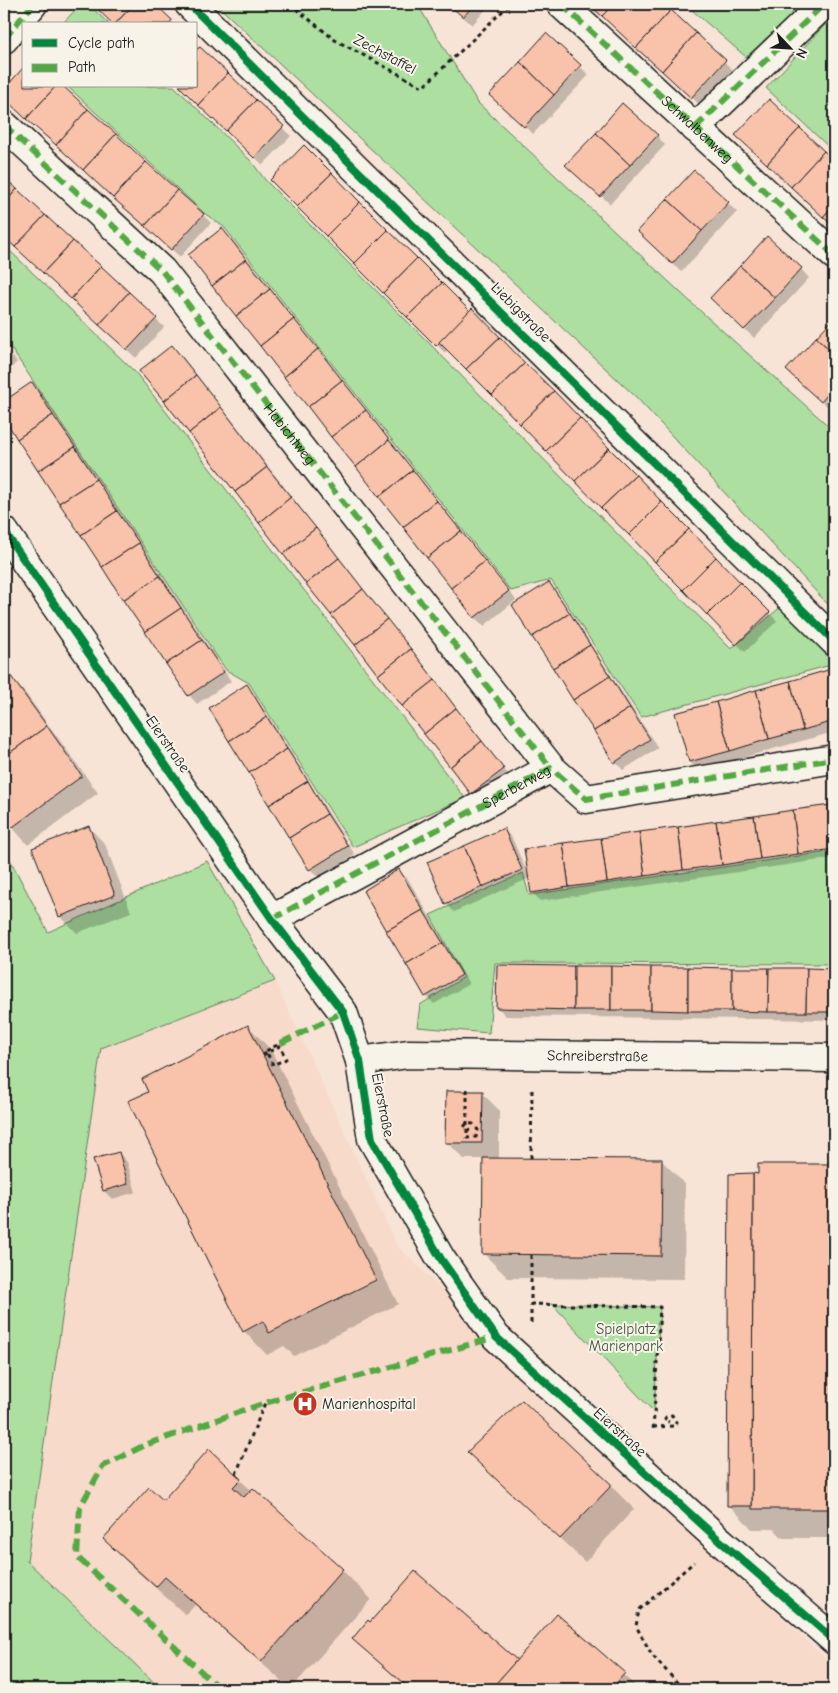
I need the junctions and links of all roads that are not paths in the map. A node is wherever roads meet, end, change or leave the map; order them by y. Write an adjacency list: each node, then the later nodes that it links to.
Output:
1 (34, 4): 5 (street)
2 (189, 4): 10 (street, Liebigstraße)
3 (561, 4): 7 (street, Schwalbenweg)
4 (824, 4): 7 (street)
5 (4, 38)
6 (4, 125): 12 (street, Habichtweg)
7 (695, 128): 8 (street, Schwalbenweg)
8 (834, 255)
9 (4, 531): 13 (street, Eierstraße)
10 (834, 641)
11 (834, 758): 12 (street, Sperberweg)
12 (551, 768): 13 (street, Sperberweg)
13 (272, 919): 15 (street, Eierstraße)
14 (834, 1058): 15 (street, Schreiberstraße)
15 (360, 1061): 16 (street, Eierstraße)
16 (834, 1640)

